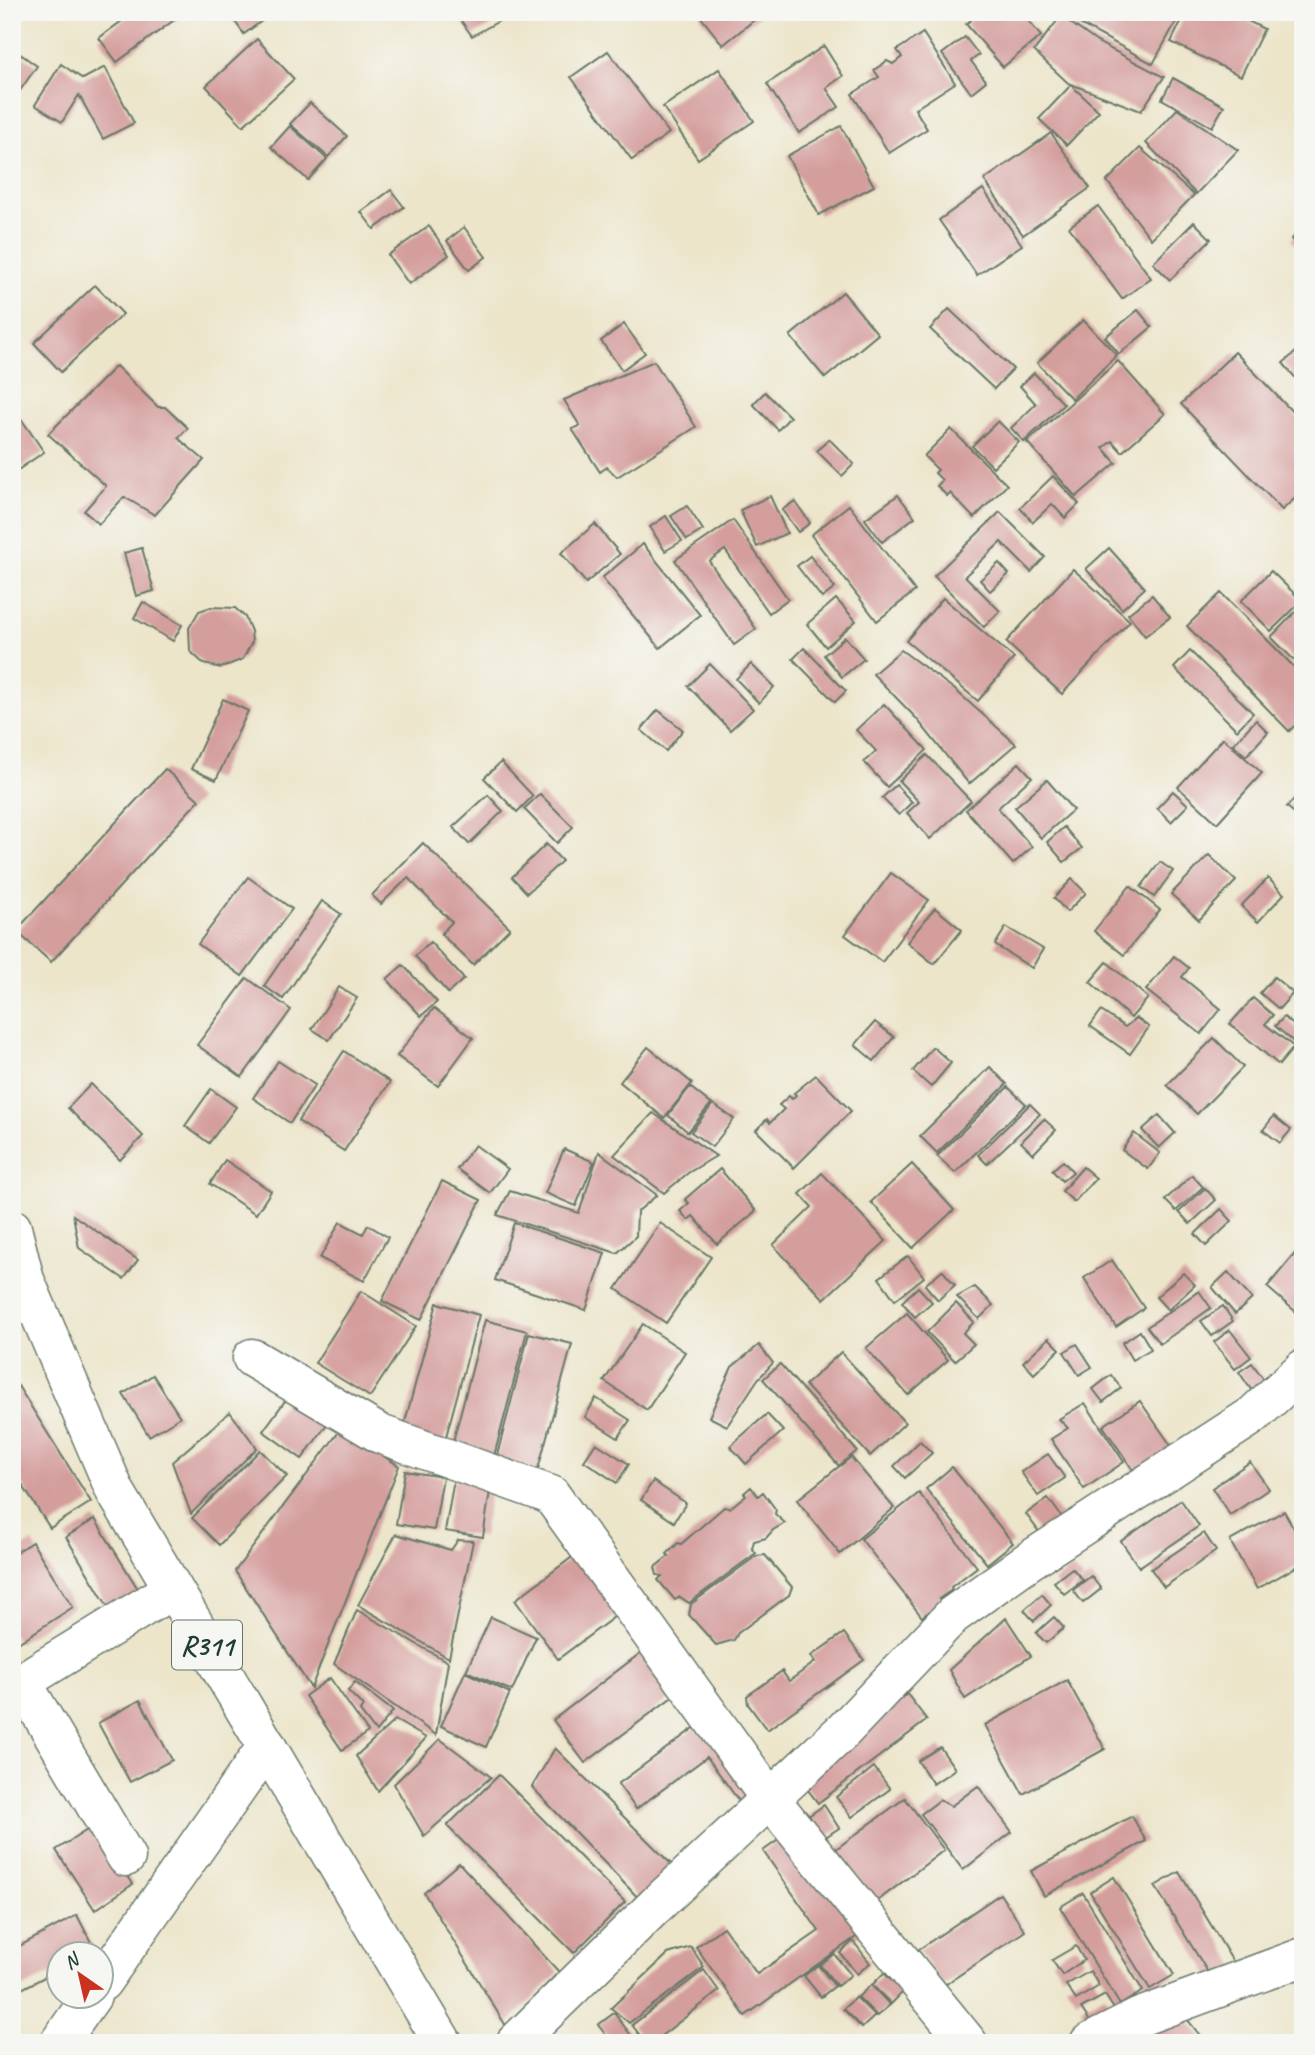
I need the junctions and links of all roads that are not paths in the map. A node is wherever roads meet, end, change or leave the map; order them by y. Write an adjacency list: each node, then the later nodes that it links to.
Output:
1 (12, 1228): 4 (street, R311)
2 (253, 1358): 7 (street)
3 (1303, 1369): 7 (street)
4 (173, 1589): 5 (street); 6 (street, R311)
5 (17, 1685): 8 (street)
6 (267, 1746): 10 (street); 13 (street, R311)
7 (770, 1799): 14 (street); 15 (street)
8 (126, 1857)
9 (1303, 1957): 16 (street)
10 (116, 1962)
11 (82, 2010): 12 (street)
12 (59, 2043)
13 (443, 2043)
14 (514, 2043)
15 (968, 2043)
16 (1089, 2043)

